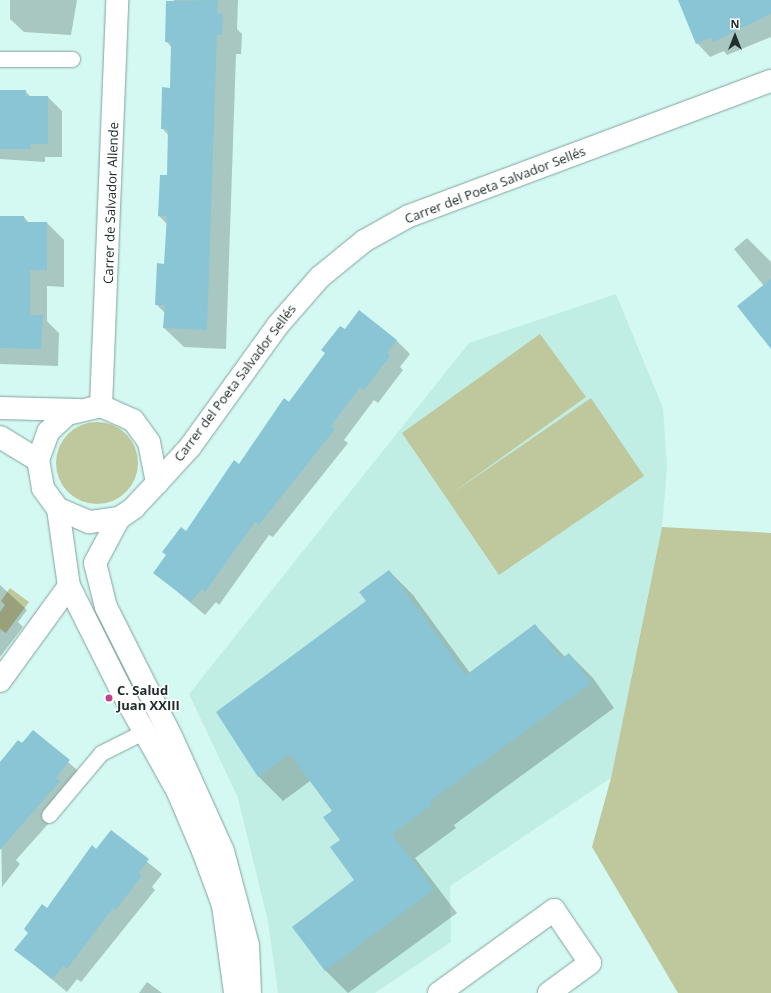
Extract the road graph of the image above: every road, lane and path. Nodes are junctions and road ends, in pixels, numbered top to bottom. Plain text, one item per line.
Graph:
1 (117, 0) edge
2 (72, 58) dead end
3 (0, 59) edge
4 (771, 81) edge
5 (101, 406) junction
6 (0, 408) edge
7 (78, 410) junction
8 (0, 437) edge
9 (38, 460) junction
10 (157, 483) junction
11 (58, 509) junction
12 (119, 518) junction
13 (69, 586) junction
14 (0, 681) edge
15 (144, 732) junction
16 (49, 815) dead end
17 (235, 993) edge
18 (250, 993) edge
19 (439, 993) edge
20 (550, 993) edge

1 - 5 street, Carrer de Salvador Allende
2 - 3 lane
4 - 10 street, Carrer del Poeta Salvador Sellés
5 - 7 street
5 - 10 street
6 - 7 street
7 - 9 street
8 - 9 street
9 - 11 street
10 - 12 street
11 - 12 street
11 - 13 street
12 - 18 street
13 - 14 street
13 - 15 street
15 - 16 lane
15 - 17 street
19 - 20 street

